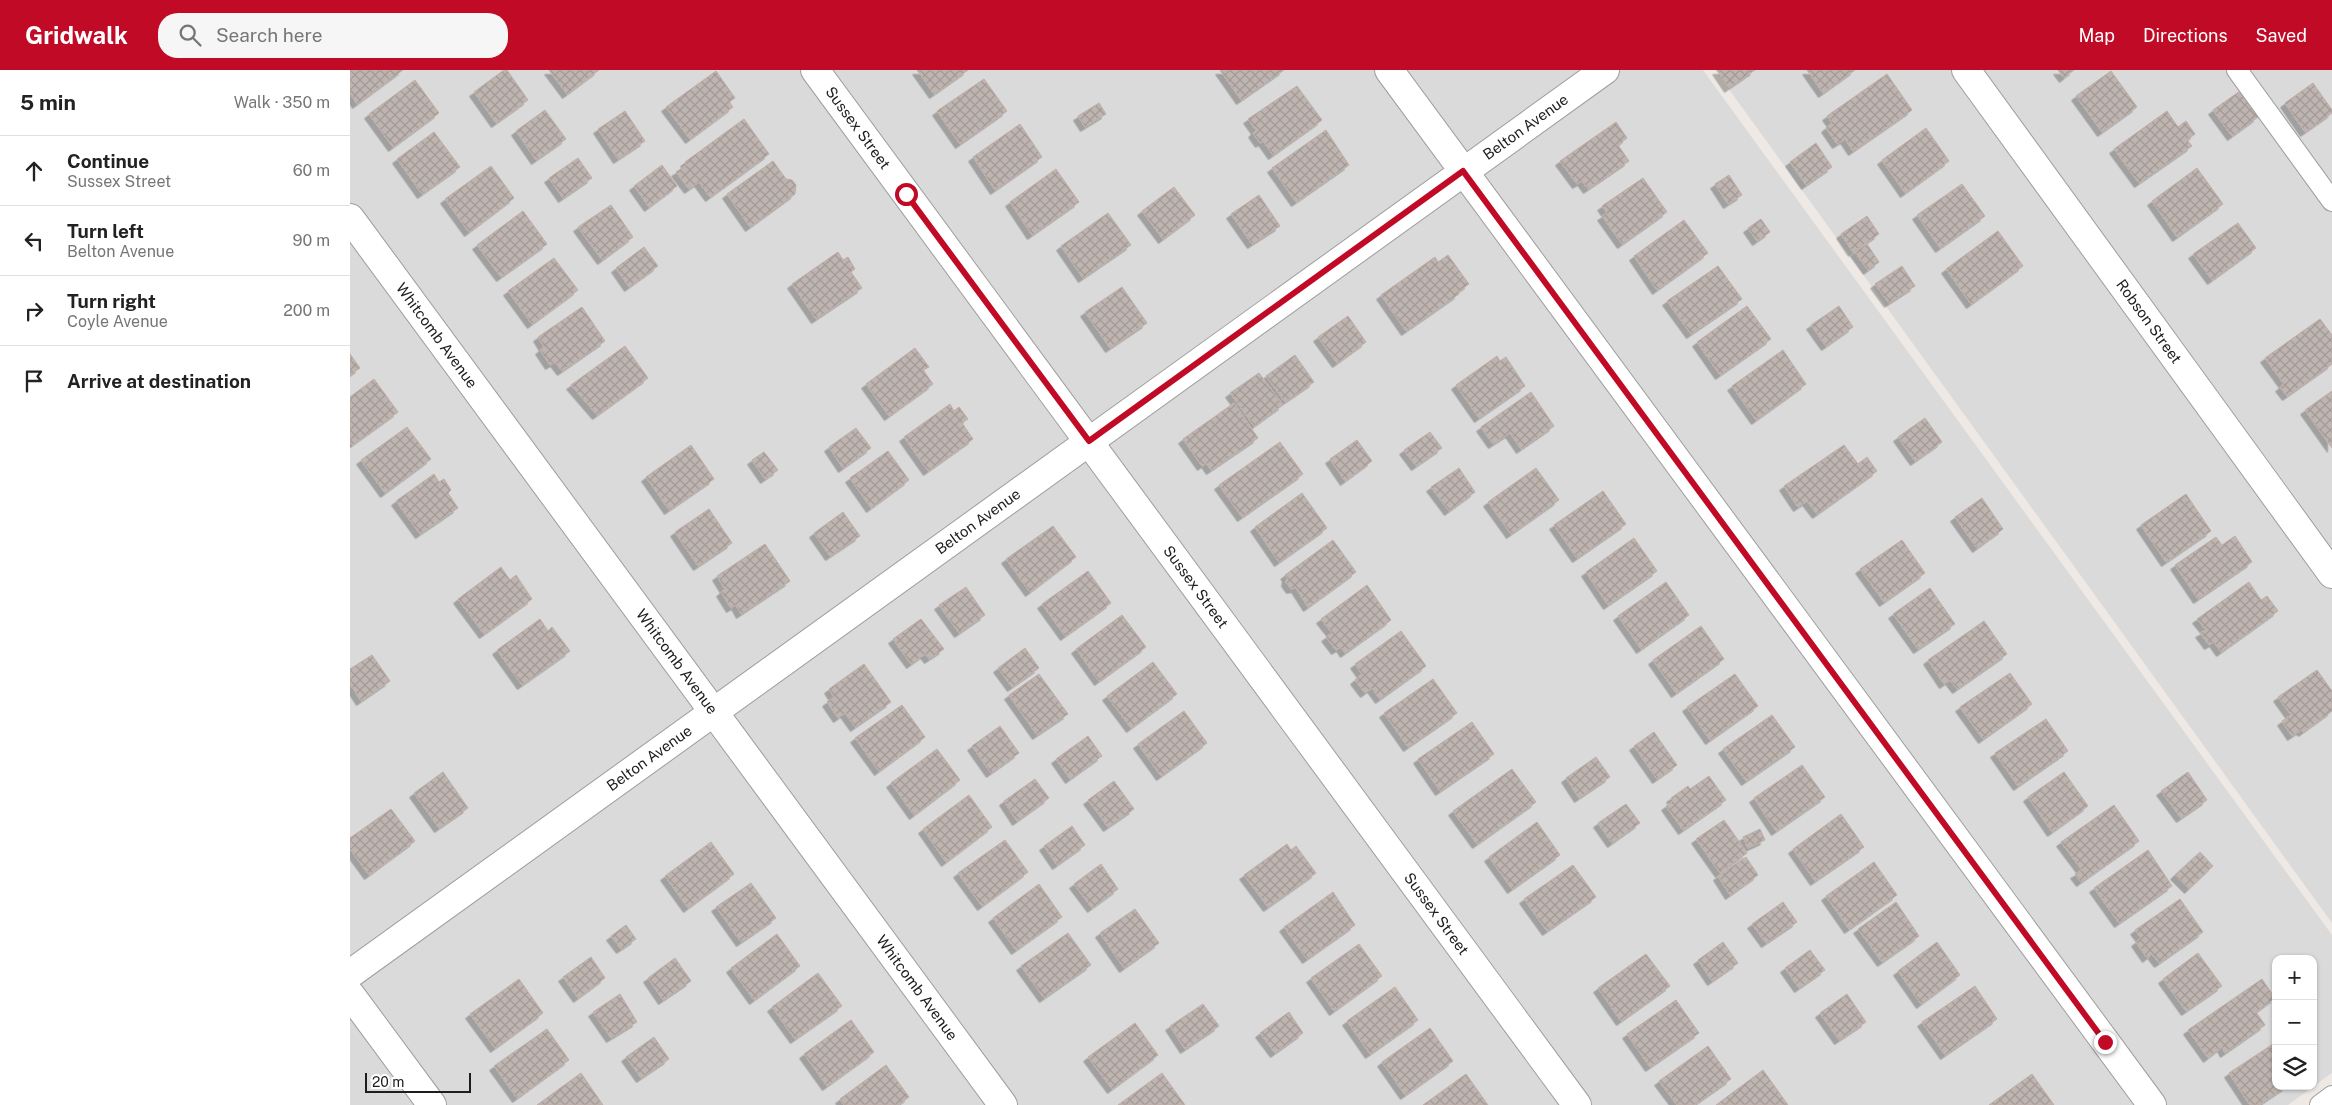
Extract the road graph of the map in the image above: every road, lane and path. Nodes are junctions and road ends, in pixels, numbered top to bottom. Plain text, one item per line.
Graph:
1 (815, 70) edge
2 (1389, 70) edge
3 (1605, 70) edge
4 (1966, 70) edge
5 (2237, 70) edge
6 (1463, 171) junction
7 (2332, 201) edge
8 (350, 218) edge
9 (1089, 441) junction
10 (2332, 574) edge
11 (713, 711) junction
12 (350, 974) edge
13 (350, 994) edge
14 (2332, 1096) edge
15 (432, 1105) edge
16 (1004, 1105) edge
17 (1577, 1105) edge
18 (2152, 1105) edge
19 (2320, 1105) edge

1 - 9 street, Sussex Street
2 - 6 street
3 - 6 street, Belton Avenue
4 - 10 street, Robson Street
5 - 7 lane
6 - 9 street, Belton Avenue
6 - 18 street
8 - 11 street, Whitcomb Avenue
9 - 11 street, Belton Avenue
9 - 17 street, Sussex Street
11 - 12 street, Belton Avenue
11 - 16 street, Whitcomb Avenue
13 - 15 street
14 - 19 lane

